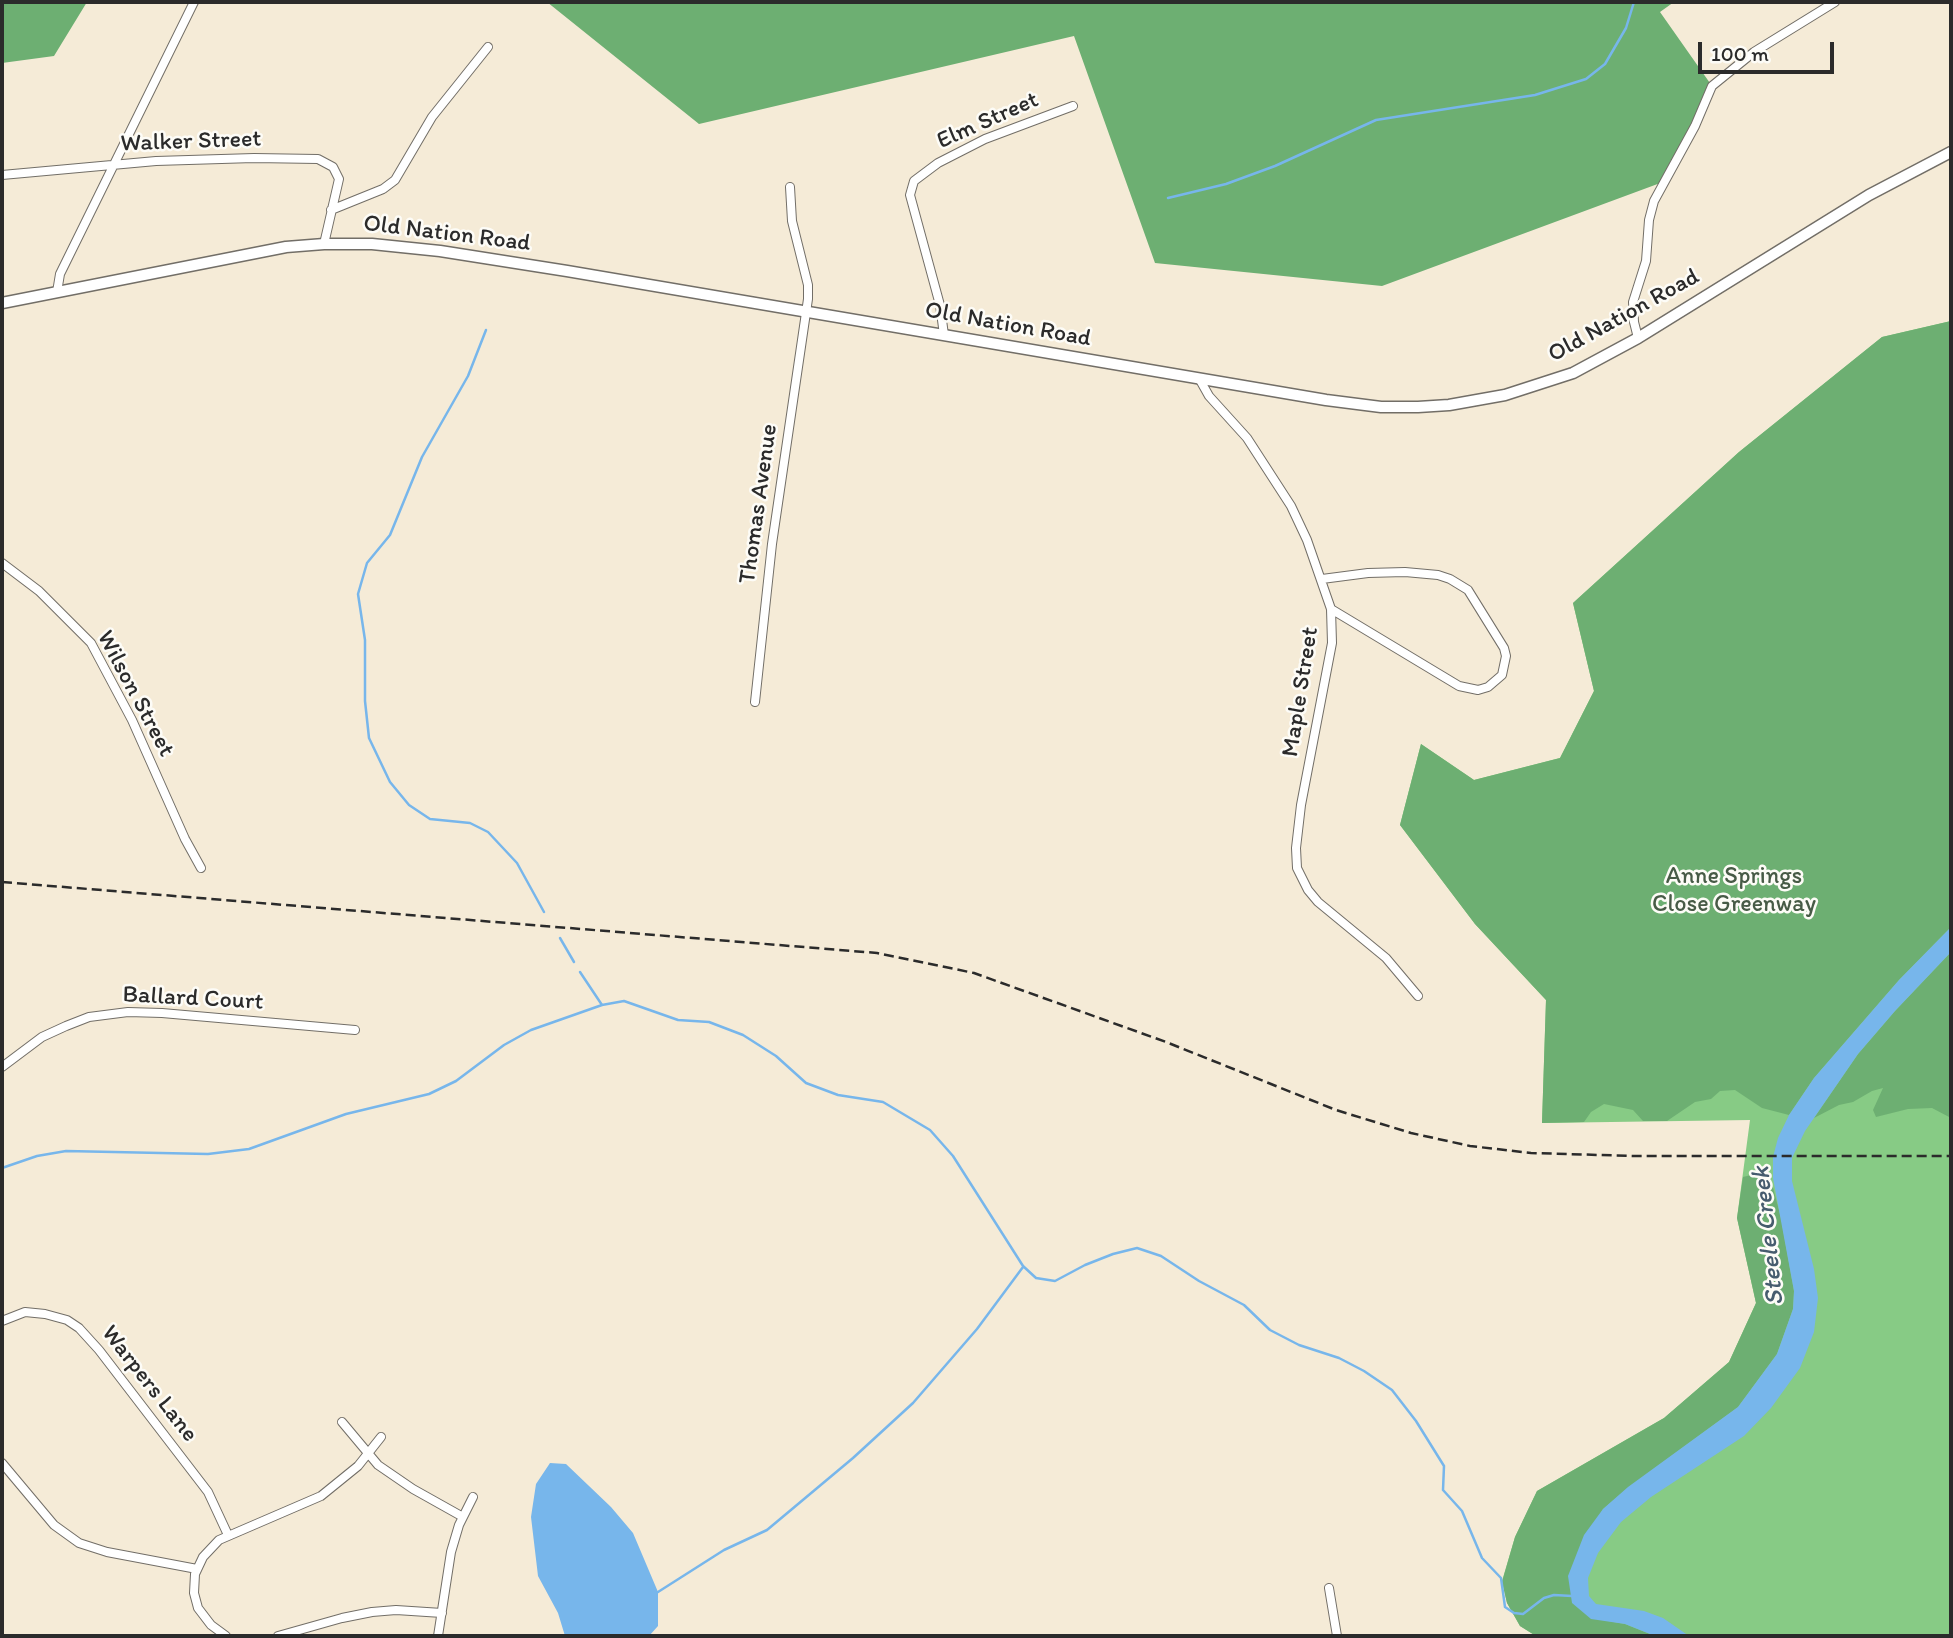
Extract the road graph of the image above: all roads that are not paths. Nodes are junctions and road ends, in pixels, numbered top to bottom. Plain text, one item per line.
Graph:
1 (194, 2) edge
2 (1835, 2) edge
3 (488, 47) dead end
4 (1073, 106) dead end
5 (1951, 152) edge
6 (114, 164) junction
7 (2, 175) edge
8 (790, 187) dead end
9 (331, 211) junction
10 (324, 244) junction
11 (57, 292) junction
12 (2, 303) edge
13 (805, 313) junction
14 (944, 335) junction
15 (1638, 338) junction
16 (1200, 380) junction
17 (2, 563) edge
18 (1322, 579) junction
19 (1331, 609) junction
20 (755, 702) dead end
21 (201, 868) dead end
22 (1418, 996) dead end
23 (355, 1030) dead end
24 (2, 1067) edge
25 (2, 1321) edge
26 (342, 1422) dead end
27 (381, 1437) dead end
28 (367, 1455) junction
29 (2, 1463) edge
30 (473, 1497) dead end
31 (463, 1517) junction
32 (228, 1535) junction
33 (197, 1569) junction
34 (1329, 1588) dead end
35 (442, 1613) junction
36 (226, 1636) edge
37 (278, 1636) edge
38 (438, 1636) edge
39 (1337, 1636) edge

1 - 6 street
2 - 15 street
3 - 9 street
4 - 14 street, Elm Street
5 - 15 main road, Old Nation Road
6 - 7 street, Walker Street
6 - 9 street, Walker Street
6 - 11 street
8 - 13 street, Thomas Avenue
9 - 10 street, Walker Street
10 - 11 main road, Old Nation Road
10 - 13 main road, Old Nation Road
11 - 12 main road, Old Nation Road
13 - 14 main road, Old Nation Road
13 - 20 street, Thomas Avenue
14 - 16 main road, Old Nation Road
15 - 16 main road, Old Nation Road
16 - 18 street, Maple Street
17 - 21 street, Wilson Street
18 - 19 street, Maple Street
18 - 19 street
19 - 22 street, Maple Street
23 - 24 street, Ballard Court
25 - 32 street, Warpers Lane
26 - 28 street
27 - 28 street
28 - 31 street
28 - 32 street
29 - 33 street
30 - 31 street
31 - 35 street
32 - 33 street
33 - 36 street
34 - 39 street
35 - 37 street
35 - 38 street

